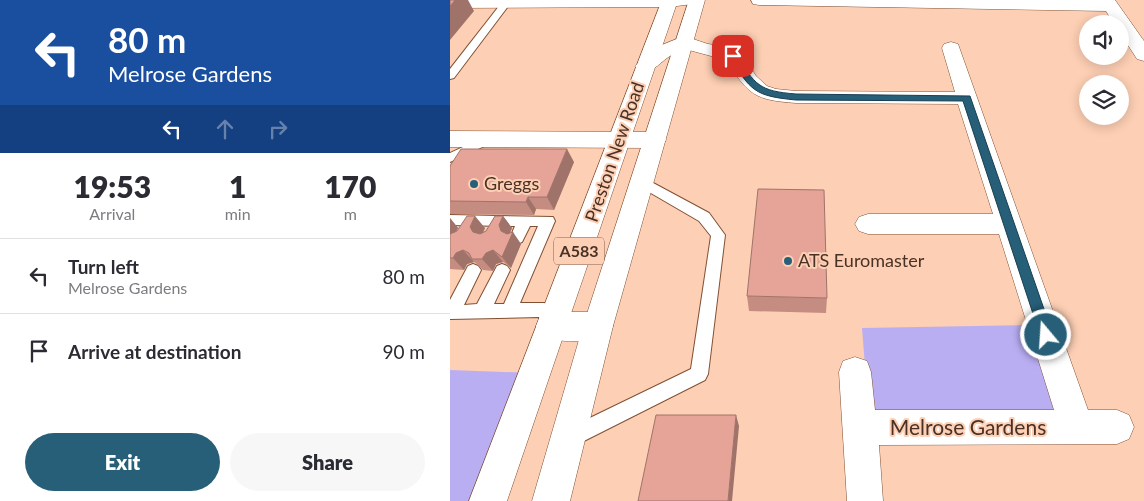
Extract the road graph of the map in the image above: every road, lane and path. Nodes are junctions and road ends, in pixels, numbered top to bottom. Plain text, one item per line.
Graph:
1 (697, 0) edge
2 (759, 0) edge
3 (769, 0) edge
4 (469, 1) edge
5 (612, 1) edge
6 (676, 1) edge
7 (934, 1) edge
8 (450, 3) edge
9 (506, 3) junction
10 (1109, 3) edge
11 (951, 48) dead end
12 (672, 51) junction
13 (1144, 55) edge
14 (450, 76) edge
15 (967, 98) junction
16 (450, 139) edge
17 (490, 139) junction
18 (621, 140) junction
19 (655, 140) junction
20 (450, 158) edge
21 (642, 182) junction
22 (450, 220) edge
23 (525, 220) junction
24 (868, 224) dead end
25 (1009, 224) junction
26 (517, 238) dead end
27 (473, 270) edge
28 (502, 270) edge
29 (509, 311) junction
30 (451, 312) edge
31 (482, 312) junction
32 (551, 326) junction
33 (598, 326) junction
34 (855, 372) dead end
35 (1077, 427) junction
36 (1117, 427) dead end
37 (859, 428) junction
38 (570, 438) junction
39 (864, 498) dead end
40 (488, 501) edge
41 (551, 501) edge

1 - 12 main road, Preston New Road / A583
2 - 3 main road
3 - 7 main road
4 - 8 main road
4 - 9 main road
5 - 6 main road
5 - 9 main road
6 - 12 main road, Preston New Road / A583
7 - 10 main road
9 - 14 lane
10 - 13 main road
11 - 15 main road, Melrose Gardens
12 - 15 main road
12 - 18 main road, Preston New Road / A583
12 - 19 main road, Preston New Road / A583
15 - 25 main road, Melrose Gardens
16 - 17 main road
17 - 18 main road
17 - 20 lane
18 - 19 main road
18 - 32 main road, Preston New Road / A583
19 - 21 main road, Preston New Road / A583
21 - 33 main road, Preston New Road / A583
21 - 38 lane
22 - 23 lane
23 - 26 lane
23 - 29 lane
24 - 25 main road
25 - 35 main road, Melrose Gardens
27 - 30 lane
28 - 31 lane
29 - 31 lane
29 - 32 lane
30 - 31 lane
32 - 33 main road
32 - 40 main road, Preston New Road / A583
33 - 38 main road, Preston New Road / A583
34 - 37 main road
35 - 36 main road, Melrose Gardens
35 - 37 main road, Melrose Gardens
37 - 39 main road
38 - 41 main road, Preston New Road / A583

